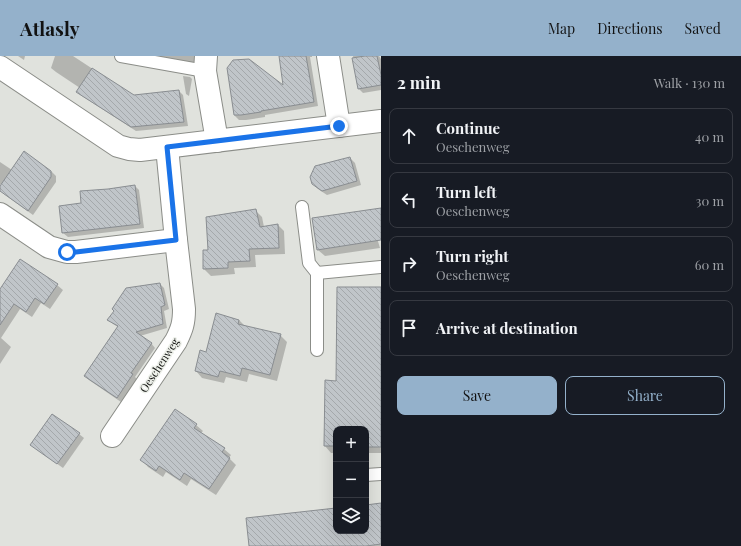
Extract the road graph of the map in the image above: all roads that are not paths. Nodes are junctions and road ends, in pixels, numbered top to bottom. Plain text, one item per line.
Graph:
1 (121, 56) edge
2 (328, 56) edge
3 (206, 63) edge
4 (0, 67) edge
5 (381, 121) edge
6 (339, 126) junction
7 (217, 141) junction
8 (167, 147) junction
9 (302, 207) dead end
10 (0, 214) edge
11 (176, 240) junction
12 (381, 266) edge
13 (318, 273) junction
14 (316, 350) dead end
15 (112, 436) dead end
16 (381, 474) edge
17 (369, 475) edge

1 - 3 lane
2 - 6 street
3 - 7 street
4 - 8 street
5 - 6 street
6 - 7 street
7 - 8 street
8 - 11 street, Oeschenweg
9 - 13 lane
10 - 11 street
11 - 15 street, Oeschenweg
12 - 13 lane
13 - 14 lane
16 - 17 lane

